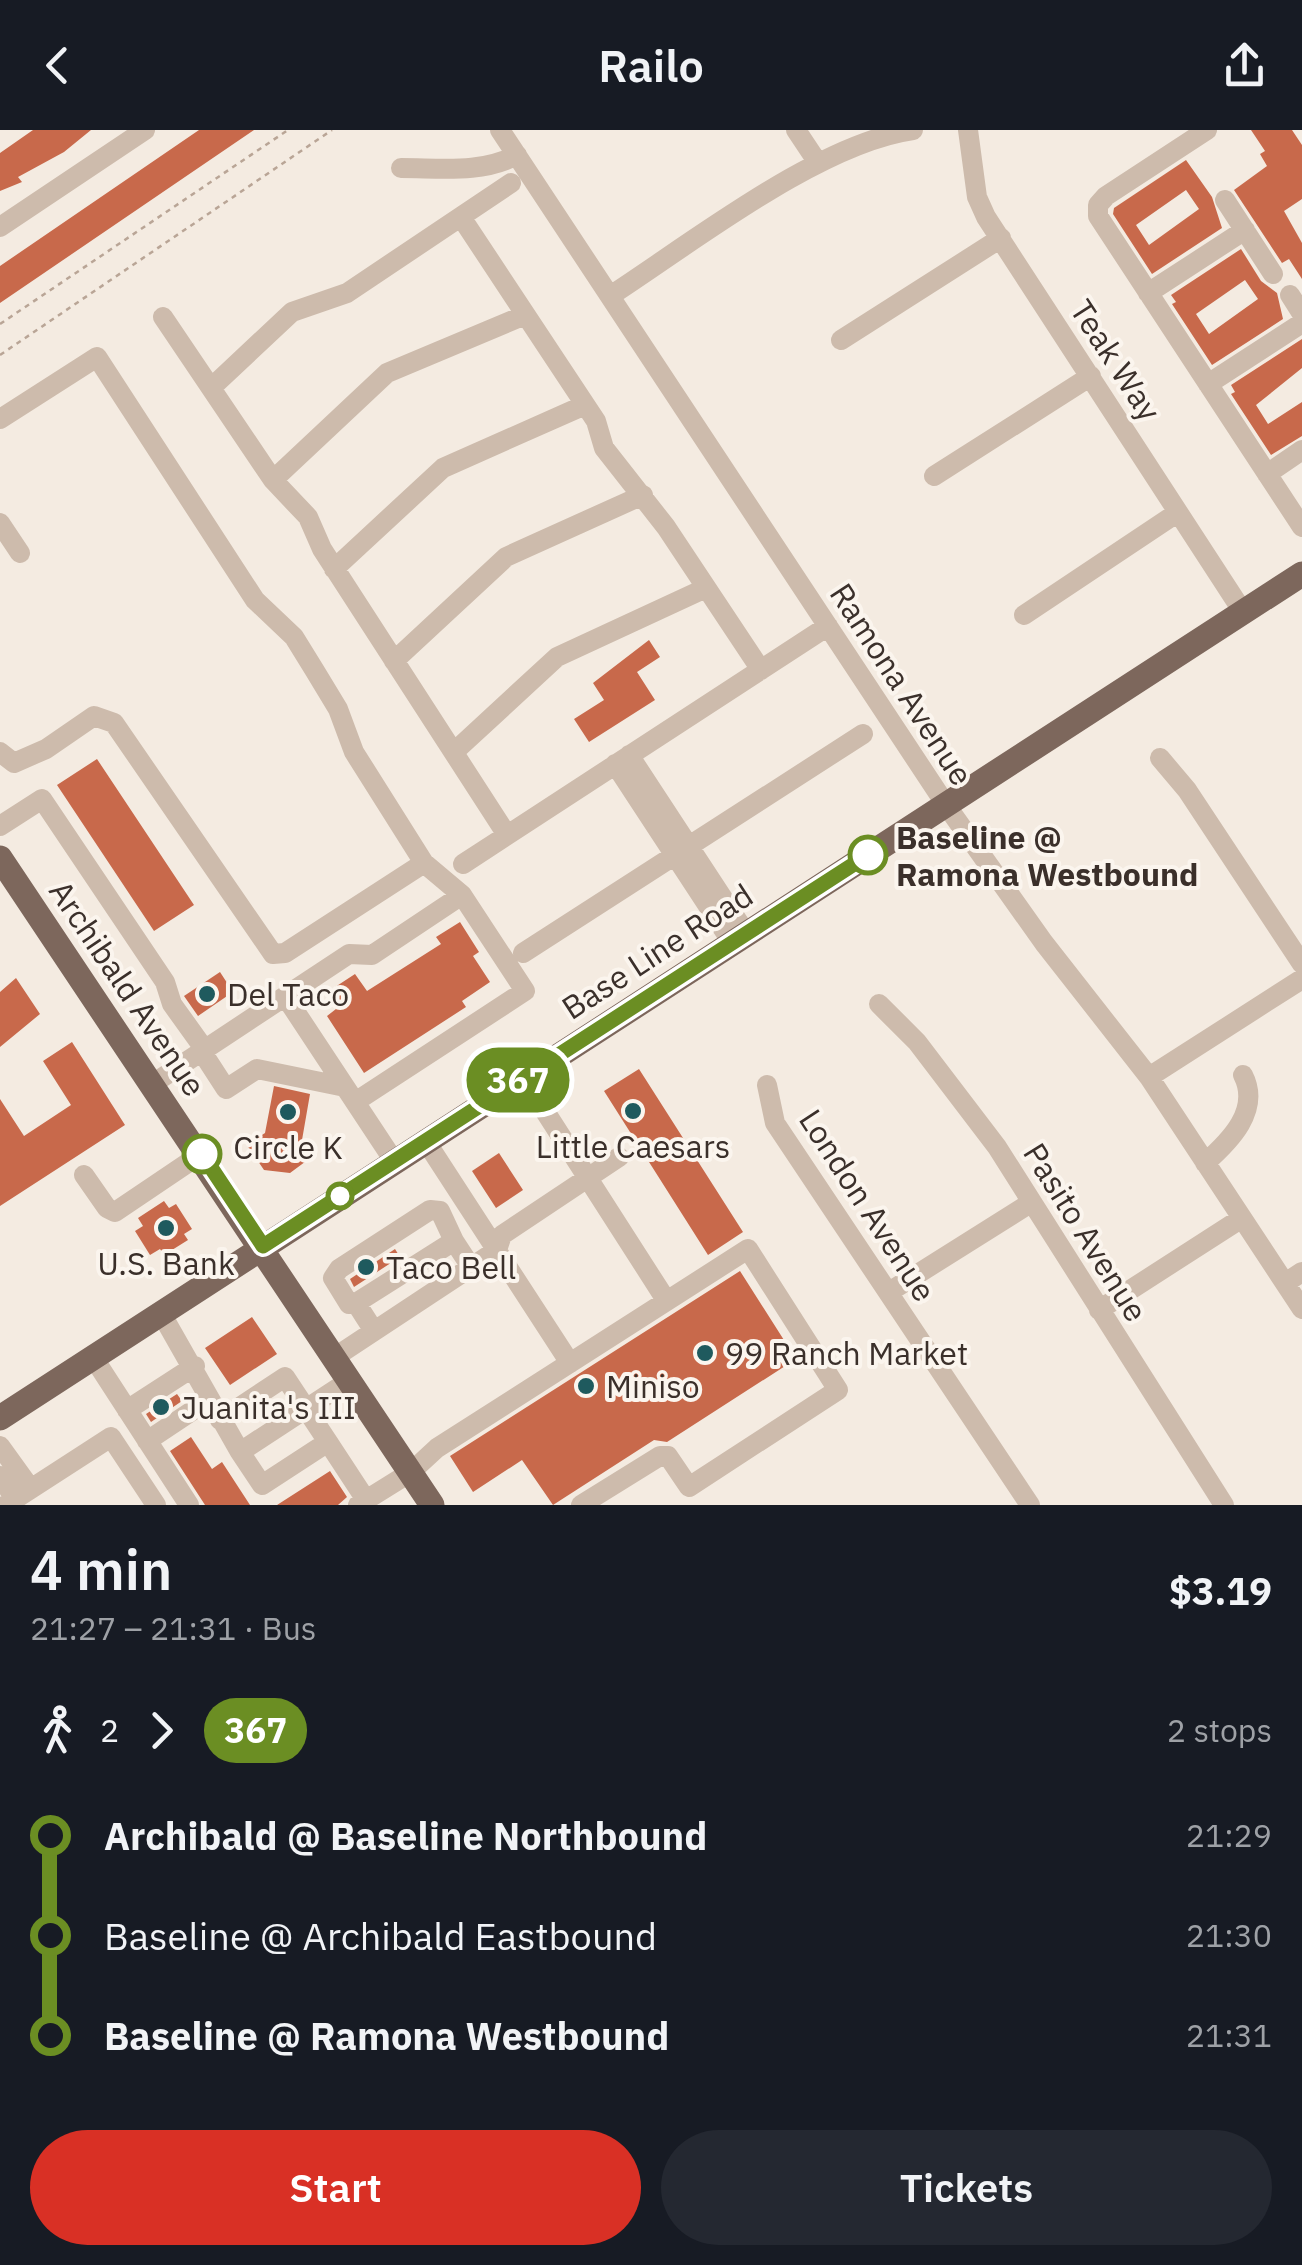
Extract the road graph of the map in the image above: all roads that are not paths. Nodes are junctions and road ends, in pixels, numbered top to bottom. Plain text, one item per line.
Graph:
1 (144, 130) edge
2 (500, 130) edge
3 (796, 130) edge
4 (913, 130) edge
5 (968, 130) edge
6 (1206, 130) edge
7 (517, 155) junction
8 (818, 162) junction
9 (401, 168) dead end
10 (511, 184) dead end
11 (1225, 200) dead end
12 (461, 217) junction
13 (0, 227) edge
14 (1245, 230) junction
15 (1001, 238) junction
16 (1273, 274) dead end
17 (1148, 293) junction
18 (1290, 295) dead end
19 (610, 296) junction
20 (526, 314) junction
21 (1302, 314) edge
22 (164, 317) dead end
23 (1302, 322) edge
24 (841, 340) dead end
25 (1091, 376) junction
26 (1208, 384) junction
27 (211, 388) junction
28 (585, 405) junction
29 (0, 419) edge
30 (1302, 450) edge
31 (1267, 474) junction
32 (934, 476) dead end
33 (273, 480) junction
34 (643, 495) junction
35 (1178, 513) junction
36 (0, 524) edge
37 (1302, 527) edge
38 (20, 553) dead end
39 (334, 569) junction
40 (1302, 574) edge
41 (706, 588) junction
42 (1243, 612) junction
43 (1024, 614) dead end
44 (828, 626) junction
45 (394, 661) junction
46 (760, 670) junction
47 (863, 734) dead end
48 (0, 752) edge
49 (454, 752) junction
50 (1160, 758) dead end
51 (622, 760) junction
52 (946, 805) junction
53 (0, 826) edge
54 (508, 835) junction
55 (682, 851) junction
56 (0, 858) edge
57 (424, 863) junction
58 (463, 864) dead end
59 (462, 895) junction
60 (738, 936) junction
61 (523, 953) dead end
62 (1302, 964) edge
63 (1302, 979) edge
64 (284, 996) junction
65 (879, 1004) dead end
66 (203, 1051) junction
67 (1243, 1075) dead end
68 (523, 1077) junction
69 (1149, 1077) junction
70 (154, 1083) junction
71 (767, 1084) dead end
72 (350, 1094) junction
73 (426, 1140) junction
74 (202, 1154) junction
75 (620, 1157) dead end
76 (394, 1160) junction
77 (1205, 1163) junction
78 (84, 1176) dead end
79 (586, 1178) junction
80 (1032, 1202) junction
81 (1242, 1218) junction
82 (454, 1240) junction
83 (263, 1246) junction
84 (497, 1250) junction
85 (471, 1267) junction
86 (1293, 1277) edge
87 (890, 1292) junction
88 (666, 1300) junction
89 (356, 1304) junction
90 (1302, 1309) edge
91 (1099, 1310) junction
92 (161, 1313) junction
93 (374, 1331) junction
94 (335, 1356) junction
95 (93, 1357) junction
96 (570, 1364) junction
97 (195, 1366) junction
98 (350, 1380) junction
99 (210, 1400) junction
100 (306, 1409) junction
101 (127, 1410) junction
102 (0, 1418) edge
103 (220, 1420) junction
104 (148, 1441) junction
105 (328, 1442) junction
106 (0, 1446) edge
107 (240, 1452) junction
108 (411, 1472) junction
109 (0, 1476) edge
110 (18, 1498) edge
111 (362, 1503) edge
112 (156, 1505) edge
113 (190, 1505) edge
114 (432, 1505) edge
115 (581, 1505) edge
116 (1030, 1505) edge
117 (1224, 1505) edge

1 - 13 street
2 - 7 street, Ramona Avenue
3 - 8 street
4 - 8 street
5 - 15 street, Teak Way
6 - 17 street
7 - 9 street
7 - 19 street, Ramona Avenue
8 - 19 street
10 - 12 street
11 - 14 street
12 - 20 street
12 - 27 street
14 - 16 street
14 - 17 street
15 - 24 street
15 - 25 street, Teak Way
17 - 26 street
18 - 21 street
19 - 44 street, Ramona Avenue
20 - 28 street
20 - 33 street
22 - 27 street
23 - 26 street
25 - 32 street
25 - 35 street, Teak Way
26 - 31 street
27 - 33 street
28 - 34 street
28 - 39 street
29 - 57 street
30 - 31 street
31 - 37 street
33 - 39 street
34 - 41 street
34 - 45 street
35 - 42 street, Teak Way
35 - 43 street
36 - 38 street
39 - 45 street
40 - 42 main road, Base Line Road
41 - 46 street
41 - 49 street
42 - 52 main road, Base Line Road
44 - 46 street
44 - 52 street, Ramona Avenue
45 - 49 street
46 - 51 street
47 - 55 street
48 - 57 street
49 - 54 street
50 - 62 street
51 - 54 street
51 - 55 street
52 - 60 main road, Base Line Road
52 - 69 street, Ramona Avenue
53 - 66 street
54 - 58 street
55 - 60 street
55 - 61 street
56 - 70 main road, Archibald Avenue
57 - 59 street
59 - 64 street
59 - 72 street
60 - 68 main road, Base Line Road
63 - 69 street
64 - 66 street
64 - 72 street
65 - 80 street, Pasito Avenue
66 - 70 street
66 - 72 street
67 - 77 street
68 - 73 main road, Base Line Road
68 - 79 street
69 - 77 street, Ramona Avenue
70 - 74 main road, Archibald Avenue
71 - 87 street, London Avenue
72 - 76 street
73 - 76 main road, Base Line Road
73 - 84 street
74 - 78 street
74 - 83 main road, Archibald Avenue
75 - 79 street
76 - 83 main road, Base Line Road
77 - 81 street, Ramona Avenue
79 - 84 street
79 - 88 street
80 - 87 street
80 - 91 street, Pasito Avenue
81 - 86 street, Ramona Avenue
81 - 91 street
82 - 85 street
82 - 89 street
82 - 89 street
83 - 92 main road, Base Line Road
83 - 94 main road, Archibald Avenue
84 - 85 street
84 - 96 street
85 - 93 street
86 - 90 street, Ramona Avenue
87 - 116 street, London Avenue
88 - 96 street
88 - 115 street
89 - 93 street
91 - 117 street, Pasito Avenue
92 - 95 main road, Base Line Road
92 - 97 street
93 - 94 street
94 - 98 main road, Archibald Avenue
95 - 101 street
95 - 102 main road, Base Line Road
96 - 108 street
97 - 99 street
97 - 101 street
98 - 100 street
98 - 108 main road, Archibald Avenue
99 - 103 street
99 - 104 street
100 - 103 street
100 - 105 street
100 - 107 street
101 - 104 street
103 - 107 street
104 - 113 street
105 - 107 street
105 - 111 street
106 - 110 street
108 - 111 street
108 - 114 main road, Archibald Avenue
109 - 110 street
110 - 112 street

